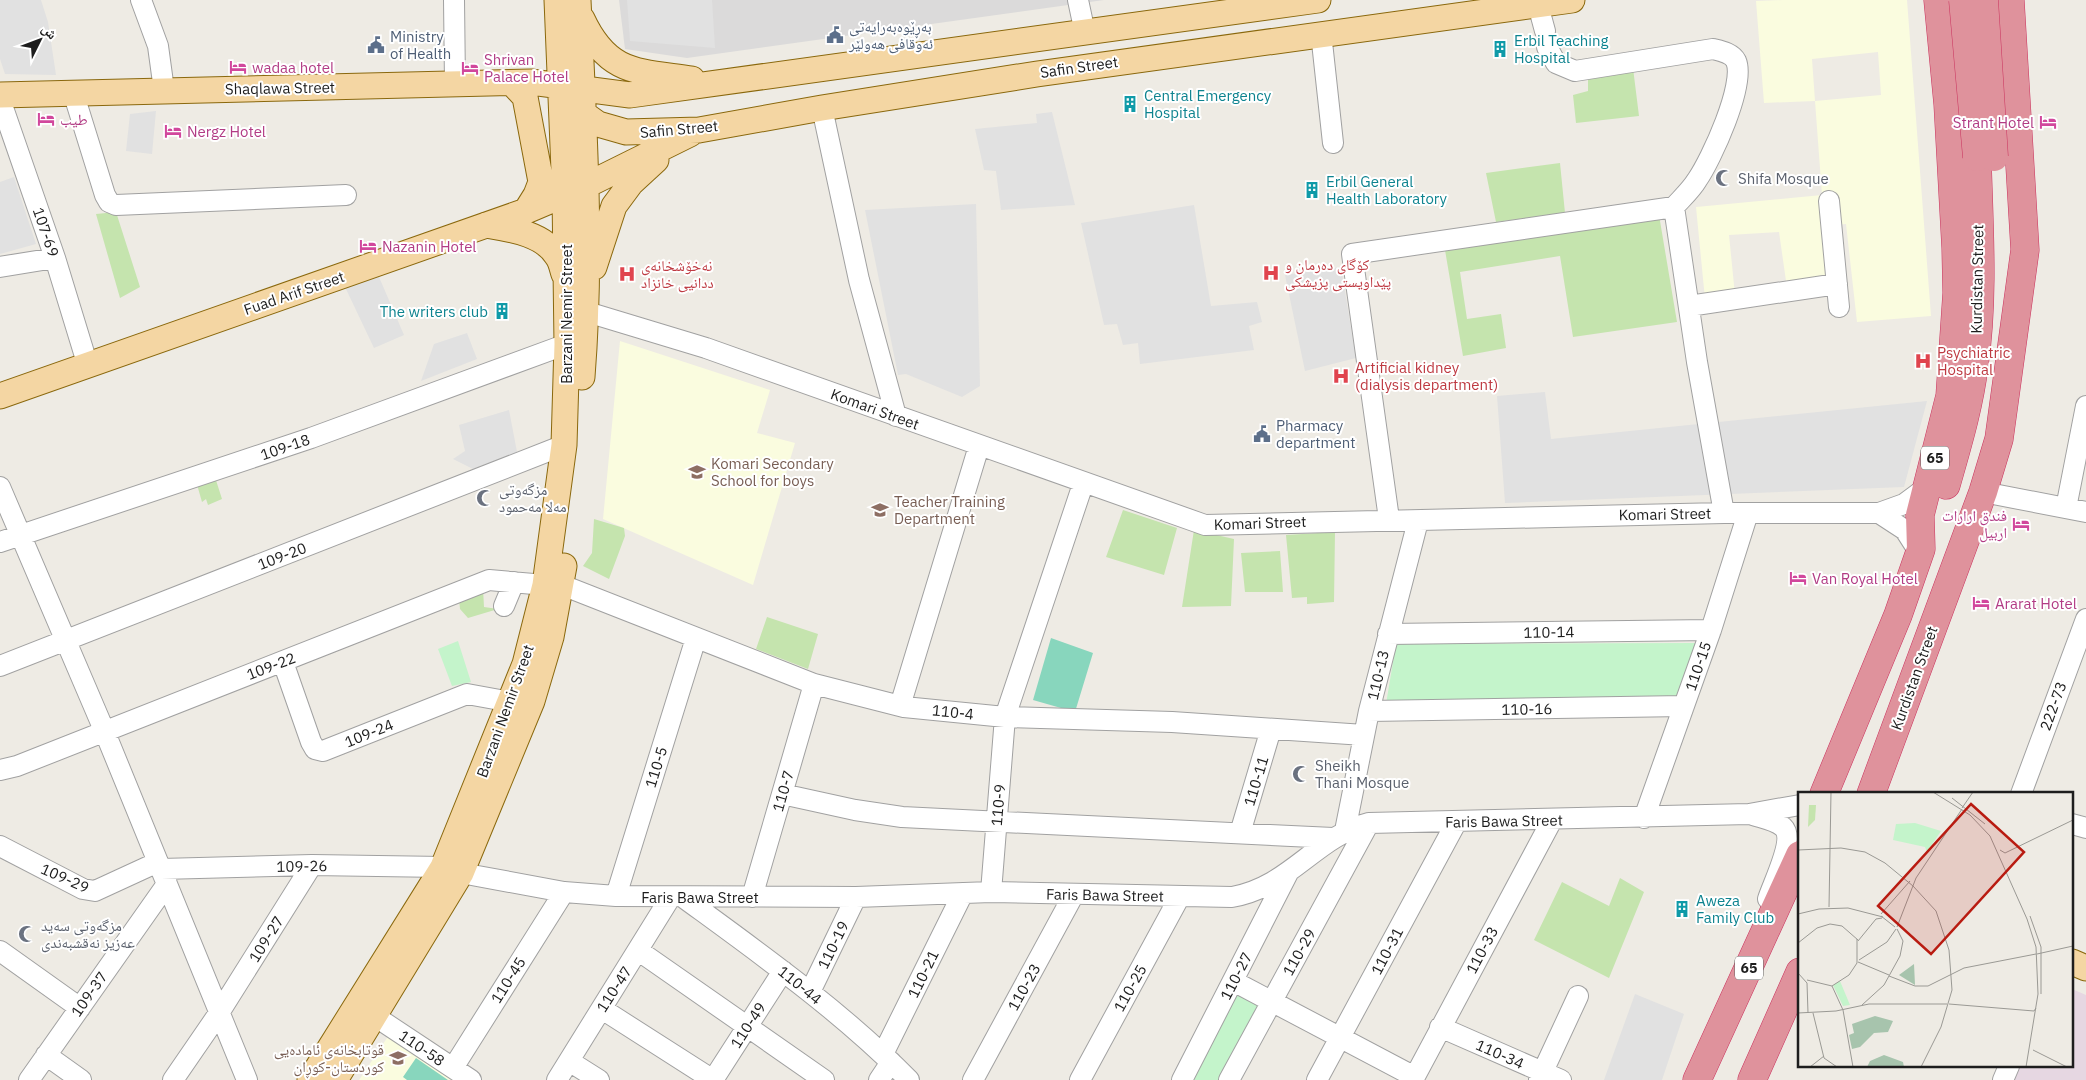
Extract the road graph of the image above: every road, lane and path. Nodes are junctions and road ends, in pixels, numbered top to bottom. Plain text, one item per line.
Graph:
1 (141, 0) edge
2 (454, 0) edge
3 (1078, 0) edge
4 (1318, 0) edge
5 (1572, 0) edge
6 (1963, 0) edge
7 (1984, 0) edge
8 (2010, 0) edge
9 (2028, 0) edge
10 (571, 4) edge
11 (1538, 5) junction
12 (1936, 5) edge
13 (1085, 33) junction
14 (1321, 33) junction
15 (455, 83) junction
16 (512, 83) junction
17 (722, 83) junction
18 (571, 88) junction
19 (164, 90) junction
20 (73, 92) junction
21 (0, 95) edge
22 (630, 95) junction
23 (0, 99) edge
24 (1948, 104) junction
25 (822, 108) junction
26 (584, 116) junction
27 (699, 130) junction
28 (1333, 143) dead end
29 (1985, 157) junction
30 (572, 183) junction
31 (346, 196) dead end
32 (2023, 197) junction
33 (1829, 201) dead end
34 (1674, 207) junction
35 (526, 211) junction
36 (486, 225) junction
37 (55, 258) junction
38 (0, 267) edge
39 (577, 283) junction
40 (1837, 284) junction
41 (1690, 306) junction
42 (1840, 307) dead end
43 (587, 312) junction
44 (567, 344) junction
45 (88, 366) junction
46 (0, 396) edge
47 (2086, 406) edge
48 (896, 416) junction
49 (564, 445) junction
50 (979, 446) junction
51 (1083, 484) junction
52 (1985, 485) junction
53 (0, 487) edge
54 (1927, 487) junction
55 (2066, 508) junction
56 (2086, 512) edge
57 (1724, 513) junction
58 (1748, 513) junction
59 (1879, 513) junction
60 (1389, 520) junction
61 (1418, 521) junction
62 (20, 536) junction
63 (0, 542) edge
64 (1920, 551) junction
65 (514, 582) junction
66 (553, 585) junction
67 (504, 606) dead end
68 (2086, 618) edge
69 (1711, 630) junction
70 (1388, 634) junction
71 (696, 638) junction
72 (66, 641) junction
73 (2080, 651) edge
74 (283, 662) junction
75 (0, 666) edge
76 (814, 684) junction
77 (511, 702) junction
78 (900, 706) junction
79 (1684, 706) junction
80 (1369, 711) junction
81 (1005, 717) junction
82 (1271, 729) junction
83 (104, 730) junction
84 (1364, 735) junction
85 (0, 770) edge
86 (1823, 792) edge
87 (1873, 792) edge
88 (2022, 792) edge
89 (782, 794) junction
90 (1798, 805) edge
91 (1749, 814) junction
92 (1644, 818) junction
93 (996, 820) junction
94 (1552, 820) junction
95 (1457, 821) junction
96 (1369, 823) junction
97 (1240, 833) junction
98 (1339, 834) junction
99 (0, 846) edge
100 (1798, 859) edge
101 (312, 865) junction
102 (452, 870) junction
103 (162, 872) junction
104 (1289, 872) junction
105 (564, 892) junction
106 (991, 892) junction
107 (963, 893) junction
108 (1074, 894) junction
109 (616, 896) junction
110 (1180, 896) junction
111 (752, 897) junction
112 (677, 898) junction
113 (856, 898) junction
114 (1764, 935) junction
115 (2074, 950) edge
116 (0, 951) edge
117 (639, 951) junction
118 (2086, 955) edge
119 (2074, 963) edge
120 (2086, 968) edge
121 (783, 971) junction
122 (1798, 976) edge
123 (1233, 981) junction
124 (810, 992) junction
125 (1578, 996) dead end
126 (1272, 1002) junction
127 (80, 1008) junction
128 (602, 1009) junction
129 (219, 1013) junction
130 (373, 1015) junction
131 (748, 1026) junction
132 (1440, 1027) junction
133 (1340, 1038) junction
134 (46, 1055) junction
135 (887, 1058) junction
136 (569, 1061) junction
137 (453, 1068) junction
138 (2008, 1068) edge
139 (1548, 1077) edge
140 (1414, 1079) edge
141 (29, 1080) edge
142 (81, 1080) edge
143 (173, 1080) edge
144 (247, 1080) edge
145 (310, 1080) edge
146 (335, 1080) edge
147 (471, 1080) edge
148 (557, 1080) edge
149 (599, 1080) edge
150 (713, 1080) edge
151 (824, 1080) edge
152 (879, 1080) edge
153 (909, 1080) edge
154 (973, 1080) edge
155 (1080, 1080) edge
156 (1182, 1080) edge
157 (1229, 1080) edge
158 (1317, 1080) edge
159 (1697, 1080) edge
160 (1714, 1080) edge
161 (1752, 1080) edge
162 (2003, 1080) edge

1 - 19 street
2 - 15 street
3 - 13 street
4 - 13 main road
5 - 11 main road, Safin Street
6 - 29 highway, Kurdistan Street / 65, bridge
7 - 29 highway, Kurdistan Street / 65, bridge
8 - 32 highway, Kurdistan Street / 65
9 - 32 highway
10 - 17 main road
10 - 18 main road, Barzani Nemir Street
11 - 14 main road, Safin Street
11 - 34 street
12 - 24 highway, Kurdistan Street / 65
13 - 17 main road
14 - 25 main road, Safin Street
14 - 28 street
15 - 16 main road, Shaqlawa Street
15 - 19 main road, Shaqlawa Street
16 - 18 main road, Shaqlawa Street
16 - 35 main road
17 - 22 main road
18 - 22 main road
18 - 26 main road, Safin Street
18 - 30 main road, Barzani Nemir Street
19 - 20 main road, Shaqlawa Street
20 - 21 main road, Shaqlawa Street
20 - 31 street
22 - 26 main road
23 - 37 street, 107-69
24 - 32 highway
24 - 54 highway, Kurdistan Street / 65
25 - 27 main road, Safin Street
25 - 48 street
26 - 27 main road, Safin Street
26 - 30 main road
27 - 30 main road, Fuad Arif Street
27 - 39 main road
29 - 52 highway, Kurdistan Street / 65
29 - 64 highway, Kurdistan Street / 65
30 - 35 main road, Fuad Arif Street
30 - 39 main road, Barzani Nemir Street
32 - 52 highway, Kurdistan Street / 65
33 - 40 street
34 - 41 street
34 - 60 street
35 - 36 main road, Fuad Arif Street
36 - 39 main road
36 - 45 main road, Fuad Arif Street
37 - 38 street
37 - 45 street, 107-69
39 - 43 main road, Barzani Nemir Street
39 - 44 main road, Barzani Nemir Street
40 - 41 street
40 - 42 street
41 - 57 street
43 - 48 street, Komari Street
43 - 66 main road, Barzani Nemir Street
44 - 49 main road, Barzani Nemir Street
44 - 62 street, 109-18
45 - 46 main road, Fuad Arif Street
47 - 55 street
48 - 50 street, Komari Street
49 - 66 main road, Barzani Nemir Street
49 - 72 street, 109-20
50 - 51 street, Komari Street
50 - 78 street
51 - 60 street, Komari Street
51 - 81 street, 110-9
52 - 55 street
52 - 87 highway, Kurdistan Street / 65
53 - 62 street
54 - 59 street, Komari Street
54 - 64 highway, Kurdistan Street / 65
55 - 56 street
57 - 58 street, Komari Street
57 - 61 street, Komari Street
58 - 59 street, Komari Street
58 - 69 street, 110-15
59 - 64 street
60 - 61 street, Komari Street
61 - 70 street, 110-13
62 - 63 street, 109-18
62 - 72 street
64 - 86 highway, Kurdistan Street / 65
65 - 66 street, 109-22
65 - 67 street
65 - 74 street, 109-22
66 - 71 street, 110-4
66 - 77 main road, Barzani Nemir Street
66 - 102 main road, Barzani Nemir Street
68 - 73 street, 222-73
69 - 70 street, 110-14
69 - 79 street, 110-15
70 - 80 street, 110-13
71 - 76 street, 110-4
71 - 109 street, 110-5
72 - 75 street, 109-20
72 - 83 street
73 - 88 street, 222-73
74 - 77 street, 109-24
74 - 83 street, 109-22
76 - 78 street, 110-4
76 - 89 street, 110-7
77 - 102 main road, Barzani Nemir Street
78 - 81 street, 110-4
79 - 80 street, 110-16
79 - 92 street, 110-15
80 - 84 street, 110-13
81 - 82 street, 110-4
81 - 93 street, 110-9
82 - 84 street, 110-4
82 - 97 street, 110-11
83 - 85 street, 109-22
83 - 103 street
84 - 98 street, 110-13
89 - 93 street
89 - 111 street, 110-7
90 - 91 street, Faris Bawa Street
91 - 92 street, Faris Bawa Street
91 - 114 street, Faris Bawa Street
92 - 94 street, Faris Bawa Street
93 - 97 street
93 - 106 street, 110-9
94 - 95 street, Faris Bawa Street
94 - 132 street, 110-33
95 - 96 street, Faris Bawa Street
95 - 133 street, 110-31
96 - 98 street, Faris Bawa Street
96 - 126 street, 110-29
97 - 98 street
98 - 104 street, Faris Bawa Street
99 - 103 street, 109-29
100 - 114 highway, 65
101 - 102 street, 109-26
101 - 103 street, 109-26
101 - 129 street, 109-27
102 - 105 street, Faris Bawa Street
102 - 130 main road, Barzani Nemir Street
102 - 145 main road, Barzani Nemir Street
103 - 127 street, 109-37
103 - 129 street
104 - 110 street, Faris Bawa Street
104 - 123 street, 110-27
105 - 109 street, Faris Bawa Street
105 - 137 street, 110-45
106 - 107 street, Faris Bawa Street
106 - 108 street, Faris Bawa Street
107 - 113 street, Faris Bawa Street
107 - 135 street, 110-21
108 - 110 street, Faris Bawa Street
108 - 154 street, 110-23
109 - 112 street, Faris Bawa Street
110 - 155 street, 110-25
111 - 112 street, Faris Bawa Street
111 - 113 street, Faris Bawa Street
112 - 117 street, 110-47
112 - 121 street, 110-44
113 - 124 street, 110-19
114 - 159 highway, 65
114 - 160 highway
115 - 118 main road
116 - 127 street
117 - 128 street, 110-47
117 - 131 street
119 - 120 main road
121 - 124 street, 110-44
121 - 131 street, 110-49
122 - 161 highway
123 - 126 street
123 - 156 street, 110-27
124 - 135 street, 110-44
125 - 139 street
126 - 133 street
126 - 157 street, 110-29
127 - 134 street, 109-37
128 - 136 street, 110-47
128 - 150 street
129 - 143 street, 109-27
129 - 144 street
130 - 137 street, 110-58
130 - 146 main road, Barzani Nemir Street
131 - 150 street, 110-49
131 - 151 street
132 - 139 street, 110-34
132 - 140 street, 110-33
133 - 140 street
133 - 158 street, 110-31
134 - 141 street, 109-37
134 - 142 street
135 - 152 street, 110-21
135 - 153 street, 110-44
136 - 148 street, 110-47
136 - 149 street
137 - 147 street, 110-58
138 - 162 street

